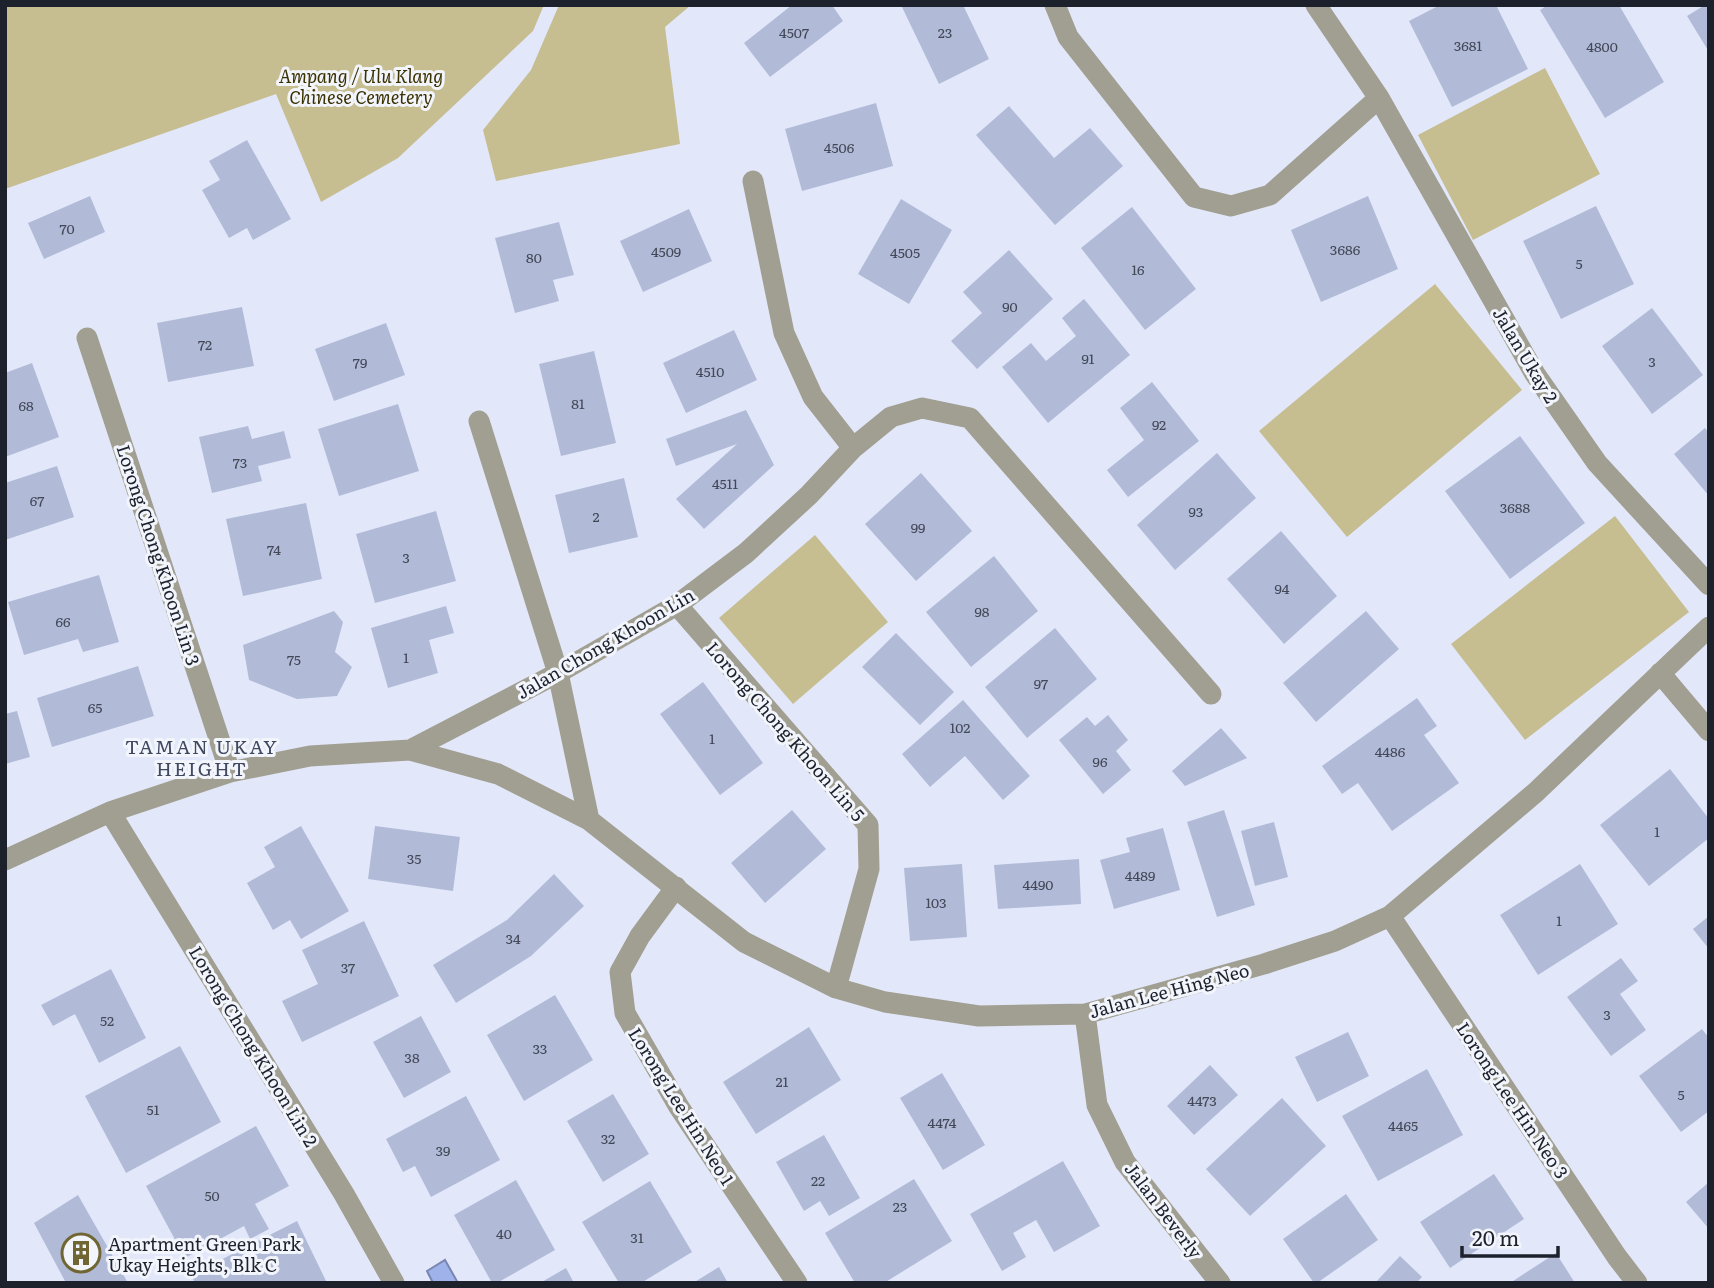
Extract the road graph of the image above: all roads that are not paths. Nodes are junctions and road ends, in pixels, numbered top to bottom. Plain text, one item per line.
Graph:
1 (1055, 5) edge
2 (1316, 5) edge
3 (1379, 98) junction
4 (753, 181) dead end
5 (87, 338) dead end
6 (479, 421) dead end
7 (853, 448) junction
8 (1709, 585) edge
9 (677, 605) junction
10 (1709, 627) edge
11 (558, 673) junction
12 (1660, 673) junction
13 (1211, 694) dead end
14 (1709, 731) edge
15 (410, 750) junction
16 (230, 772) junction
17 (110, 812) junction
18 (589, 820) junction
19 (5, 860) edge
20 (676, 887) junction
21 (1390, 916) junction
22 (836, 988) junction
23 (1085, 1014) junction
24 (394, 1283) edge
25 (797, 1283) edge
26 (1220, 1283) edge
27 (1637, 1283) edge

1 - 3 street
2 - 3 street, Jalan Ukay 2
3 - 8 street, Jalan Ukay 2
4 - 7 street
5 - 16 street, Lorong Chong Khoon Lin 3
6 - 11 street
7 - 9 street, Jalan Chong Khoon Lin
7 - 13 street, Jalan Chong Khoon Lin
9 - 11 street, Jalan Chong Khoon Lin
9 - 22 street, Lorong Chong Khoon Lin 5
10 - 12 street, Jalan Lee Hing Neo
11 - 15 street, Jalan Chong Khoon Lin
11 - 18 street
12 - 14 street
12 - 21 street, Jalan Lee Hing Neo
15 - 16 street, Jalan Chong Khoon Lin
15 - 18 street, Jalan Lee Hing Neo
16 - 17 street, Jalan Chong Khoon Lin
17 - 19 street, Jalan Chong Khoon Lin
17 - 24 street, Lorong Chong Khoon Lin 2
18 - 20 street, Jalan Lee Hing Neo
20 - 22 street, Jalan Lee Hing Neo
20 - 25 street, Lorong Lee Hin Neo 1
21 - 23 street, Jalan Lee Hing Neo
21 - 27 street, Lorong Lee Hin Neo 3
22 - 23 street, Jalan Lee Hing Neo
23 - 26 street, Jalan Beverly

